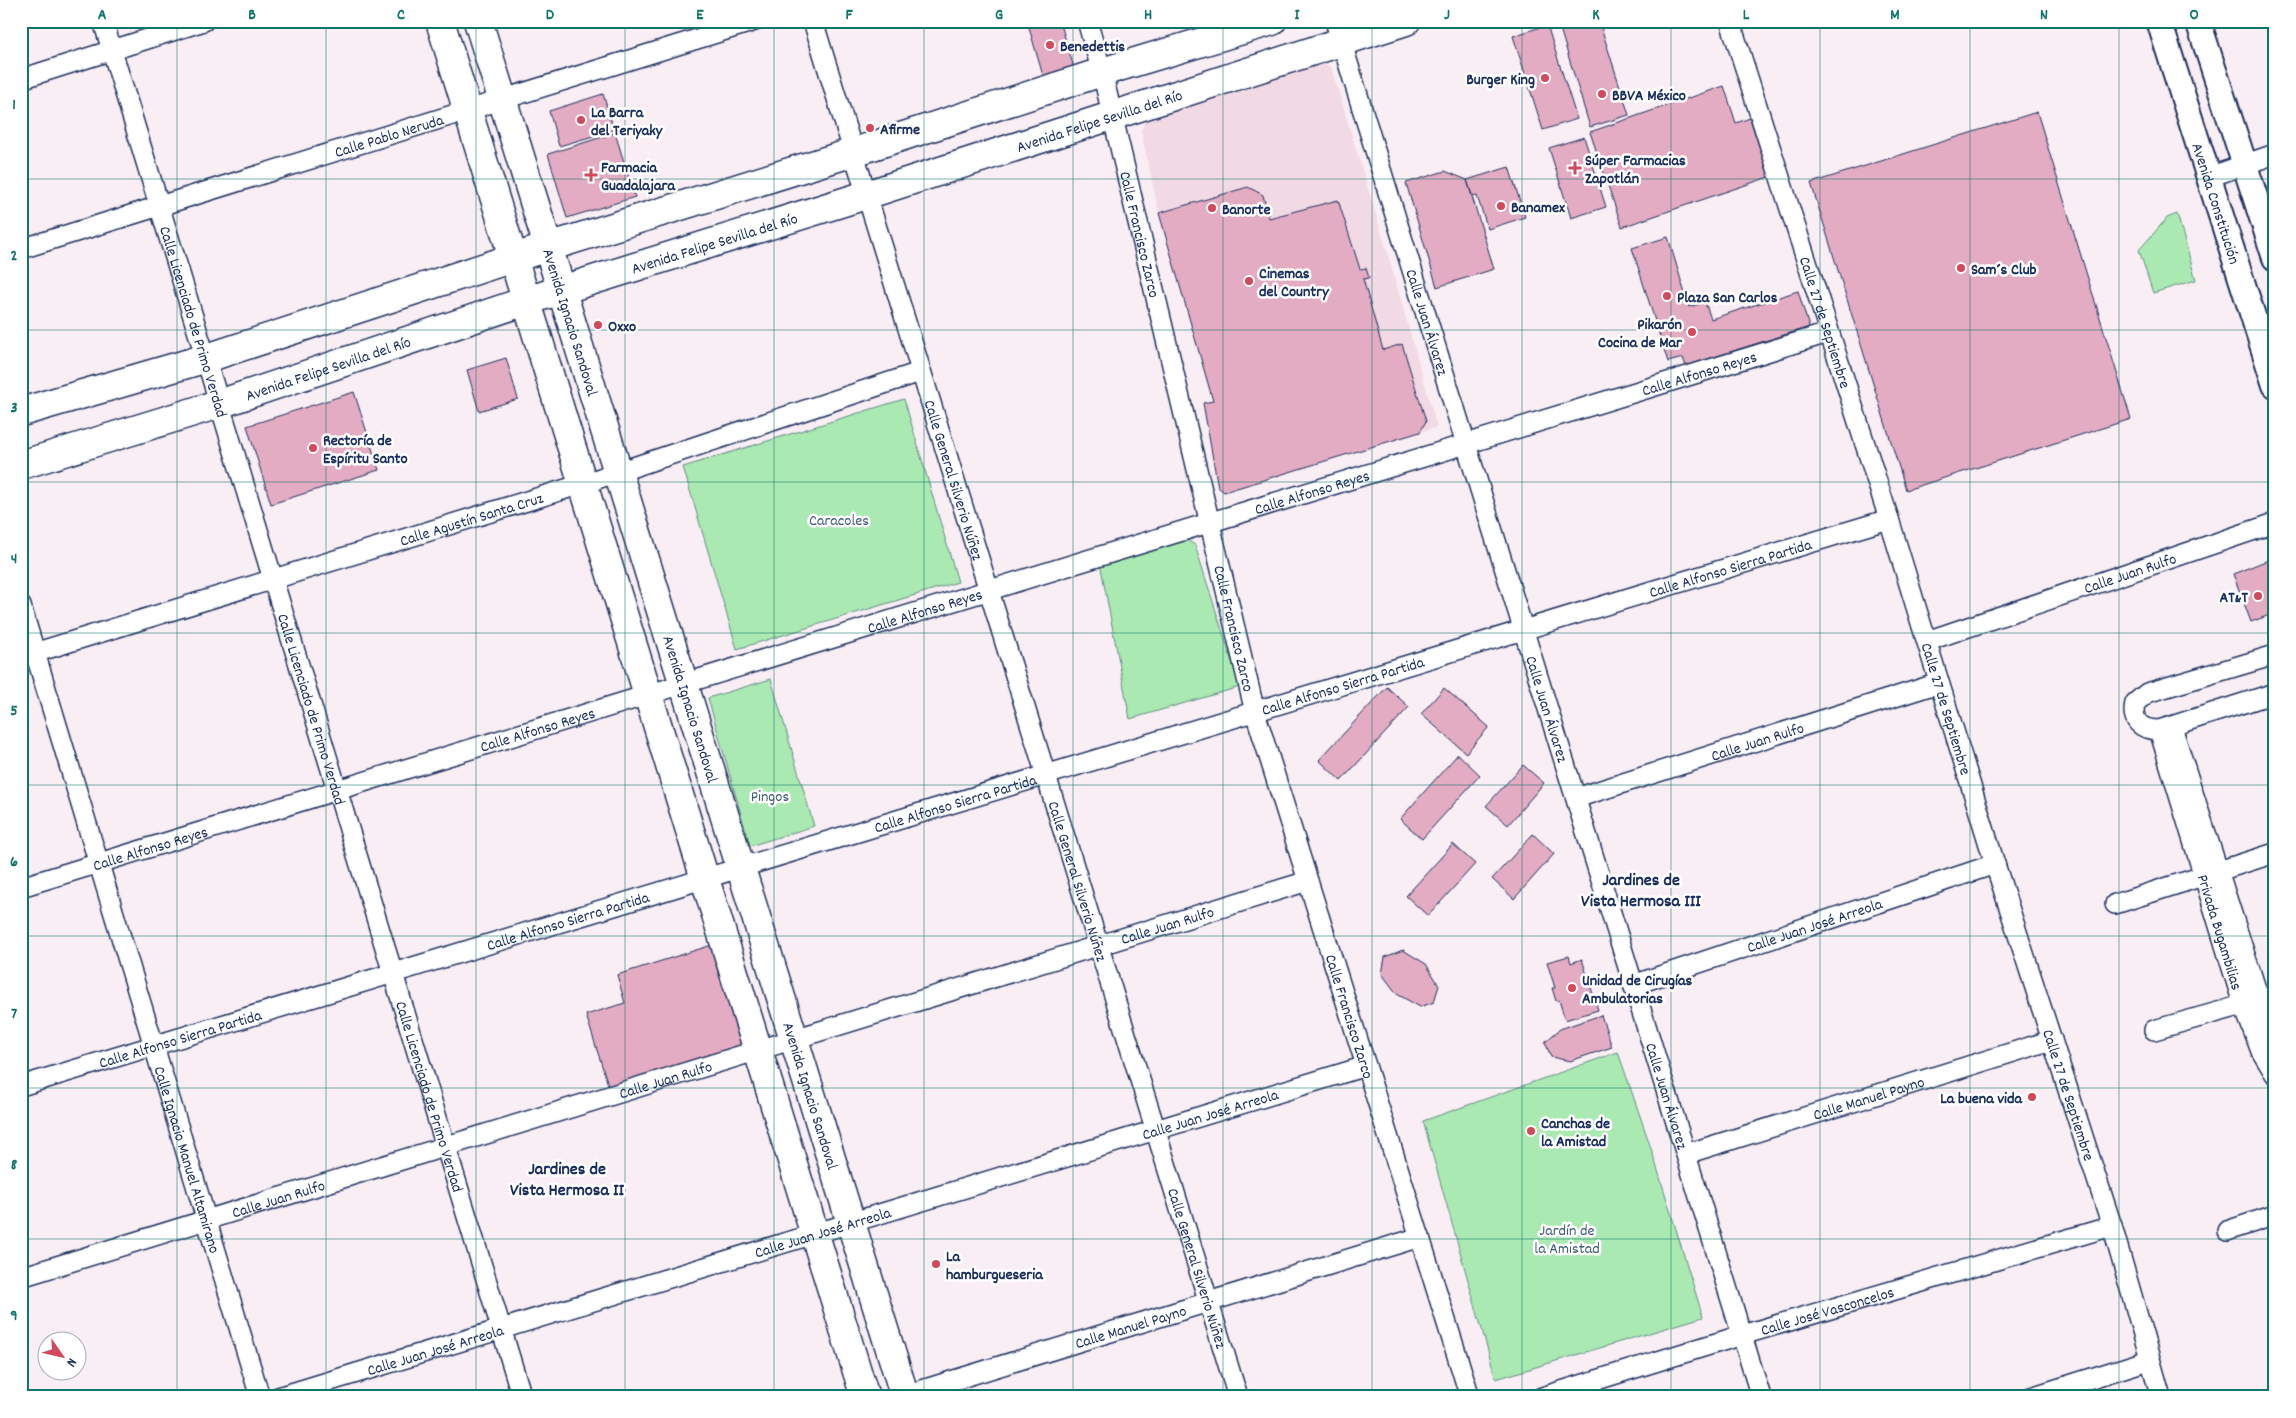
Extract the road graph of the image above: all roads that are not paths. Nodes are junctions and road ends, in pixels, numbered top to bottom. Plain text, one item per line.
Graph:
1 (103, 21) edge
2 (204, 21) edge
3 (440, 21) edge
4 (478, 21) edge
5 (755, 21) edge
6 (813, 21) edge
7 (1087, 21) edge
8 (1272, 21) edge
9 (1406, 21) edge
10 (1730, 21) edge
11 (2158, 21) edge
12 (2198, 21) edge
13 (1339, 32) edge
14 (112, 50) junction
15 (1102, 72) junction
16 (21, 79) edge
17 (502, 100) junction
18 (467, 111) junction
19 (1112, 116) junction
20 (854, 152) junction
21 (2275, 154) edge
22 (2244, 164) junction
23 (2208, 177) junction
24 (866, 195) junction
25 (160, 206) junction
26 (548, 247) junction
27 (21, 249) edge
28 (513, 258) junction
29 (2275, 258) edge
30 (562, 291) junction
31 (526, 301) junction
32 (1828, 333) junction
33 (2267, 336) edge
34 (207, 358) junction
35 (920, 372) junction
36 (2275, 385) edge
37 (219, 404) junction
38 (21, 412) edge
39 (1466, 444) junction
40 (21, 465) edge
41 (618, 472) junction
42 (582, 484) junction
43 (1889, 519) junction
44 (1210, 522) junction
45 (2275, 523) edge
46 (272, 579) junction
47 (988, 590) junction
48 (21, 606) edge
49 (1524, 630) junction
50 (1927, 641) junction
51 (28, 655) edge
52 (2275, 655) edge
53 (1939, 683) junction
54 (684, 684) junction
55 (2275, 693) edge
56 (648, 695) junction
57 (1254, 712) junction
58 (2165, 728) junction
59 (1045, 775) junction
60 (337, 790) junction
61 (1576, 798) junction
62 (2275, 853) edge
63 (99, 863) junction
64 (1995, 864) junction
65 (741, 868) junction
66 (2211, 873) junction
67 (705, 879) junction
68 (1308, 881) junction
69 (21, 887) edge
70 (2115, 904) dead end
71 (1098, 945) junction
72 (392, 974) junction
73 (1634, 985) junction
74 (2259, 999) edge
75 (2154, 1030) dead end
76 (794, 1039) junction
77 (2052, 1040) junction
78 (154, 1046) junction
79 (2275, 1048) edge
80 (758, 1050) junction
81 (1366, 1066) junction
82 (2275, 1074) edge
83 (21, 1086) edge
84 (1155, 1130) junction
85 (445, 1146) junction
86 (1686, 1154) junction
87 (2275, 1215) edge
88 (206, 1220) junction
89 (851, 1222) junction
90 (2112, 1226) junction
91 (2227, 1231) dead end
92 (814, 1233) junction
93 (1420, 1237) junction
94 (21, 1277) edge
95 (1209, 1302) junction
96 (501, 1329) junction
97 (1742, 1335) junction
98 (2149, 1360) junction
99 (903, 1396) edge
100 (260, 1397) edge
101 (278, 1397) edge
102 (522, 1397) edge
103 (865, 1397) edge
104 (1238, 1397) edge
105 (1470, 1397) edge
106 (1542, 1397) edge
107 (1761, 1397) edge
108 (2030, 1397) edge
109 (2160, 1397) edge

1 - 14 street, Calle Licenciado de Primo Verdad
2 - 14 street
3 - 18 main road
4 - 17 main road, Avenida Ignacio Sandoval
5 - 17 street, Calle Pablo Neruda
6 - 20 street, Calle General Silverio Núñez
7 - 15 street, Calle Francisco Zarco
8 - 15 main road
9 - 13 main road, Avenida Felipe Sevilla del Río
10 - 32 street, Calle 27 de Septiembre
11 - 23 street, Avenida Constitución
12 - 22 street
13 - 19 main road, Avenida Felipe Sevilla del Río
13 - 39 street, Calle Juan Álvarez
14 - 16 street
14 - 25 street, Calle Licenciado de Primo Verdad
15 - 19 street, Calle Francisco Zarco
15 - 20 main road
17 - 18 street, Calle Pablo Neruda
17 - 26 main road, Avenida Ignacio Sandoval
18 - 25 street, Calle Pablo Neruda
18 - 28 main road
19 - 24 main road, Avenida Felipe Sevilla del Río
19 - 44 street, Calle Francisco Zarco
20 - 24 street, Calle General Silverio Núñez
20 - 26 main road
21 - 22 street
22 - 23 street
22 - 29 street
23 - 33 street, Avenida Constitución
24 - 30 main road, Avenida Felipe Sevilla del Río
24 - 35 street, Calle General Silverio Núñez
25 - 27 street, Calle Pablo Neruda
25 - 34 street, Calle Licenciado de Primo Verdad
26 - 28 main road
26 - 30 main road, Avenida Ignacio Sandoval
28 - 31 main road
28 - 34 main road
30 - 31 main road, Avenida Felipe Sevilla del Río
30 - 41 main road, Avenida Ignacio Sandoval
31 - 37 main road, Avenida Felipe Sevilla del Río
31 - 42 main road
32 - 39 street, Calle Alfonso Reyes
32 - 43 street, Calle 27 de Septiembre
33 - 36 street, Avenida Constitución
34 - 37 street, Calle Licenciado de Primo Verdad
34 - 38 main road
35 - 41 street, Calle Agustín Santa Cruz
35 - 47 street, Calle General Silverio Núñez
37 - 40 main road, Avenida Felipe Sevilla del Río
37 - 46 street, Calle Licenciado de Primo Verdad
39 - 44 street, Calle Alfonso Reyes
39 - 49 street, Calle Juan Álvarez
41 - 42 street, Calle Agustín Santa Cruz
41 - 54 main road, Avenida Ignacio Sandoval
42 - 46 street, Calle Agustín Santa Cruz
42 - 56 main road
43 - 49 street, Calle Alfonso Sierra Partida
43 - 50 street, Calle 27 de Septiembre
44 - 47 street, Calle Alfonso Reyes
44 - 57 street, Calle Francisco Zarco
45 - 50 street, Calle Juan Rulfo
46 - 51 street, Calle Agustín Santa Cruz
46 - 60 street, Calle Licenciado de Primo Verdad
47 - 54 street, Calle Alfonso Reyes
47 - 59 street, Calle General Silverio Núñez
48 - 51 street, Calle Ignacio Manuel Altamirano
49 - 57 street, Calle Alfonso Sierra Partida
49 - 61 street, Calle Juan Álvarez
50 - 53 street, Calle 27 de Septiembre
51 - 63 street, Calle Ignacio Manuel Altamirano
52 - 58 street
53 - 61 street, Calle Juan Rulfo
53 - 64 street, Calle 27 de Septiembre
54 - 56 street, Calle Alfonso Reyes
54 - 65 main road, Avenida Ignacio Sandoval
55 - 58 street
56 - 60 street, Calle Alfonso Reyes
56 - 67 main road
57 - 59 street, Calle Alfonso Sierra Partida
57 - 68 street, Calle Francisco Zarco
58 - 66 street, Privada Bugambilias
59 - 65 street, Calle Alfonso Sierra Partida
59 - 71 street, Calle General Silverio Núñez
60 - 63 street, Calle Alfonso Reyes
60 - 72 street, Calle Licenciado de Primo Verdad
61 - 73 street, Calle Juan Álvarez
62 - 66 street
63 - 69 street, Calle Alfonso Reyes
63 - 78 street, Calle Ignacio Manuel Altamirano
64 - 73 street, Calle Juan José Arreola
64 - 77 street, Calle 27 de Septiembre
65 - 67 street, Calle Alfonso Sierra Partida
65 - 76 main road, Avenida Ignacio Sandoval
66 - 70 street
66 - 74 street, Privada Bugambilias
67 - 72 street, Calle Alfonso Sierra Partida
67 - 80 main road
68 - 71 street, Calle Juan Rulfo
68 - 81 street, Calle Francisco Zarco
71 - 76 street, Calle Juan Rulfo
71 - 84 street, Calle General Silverio Núñez
72 - 78 street, Calle Alfonso Sierra Partida
72 - 85 street, Calle Licenciado de Primo Verdad
73 - 86 street, Calle Juan Álvarez
74 - 75 street
74 - 79 street, Privada Bugambilias
74 - 82 street, Privada Bugambilias
76 - 80 street, Calle Juan Rulfo
76 - 89 main road, Avenida Ignacio Sandoval
77 - 86 street, Calle Manuel Payno
77 - 90 street, Calle 27 de Septiembre
78 - 83 street, Calle Alfonso Sierra Partida
78 - 88 street, Calle Ignacio Manuel Altamirano
80 - 85 street, Calle Juan Rulfo
80 - 92 main road
81 - 84 street, Calle Juan José Arreola
81 - 93 street, Calle Francisco Zarco
84 - 89 street, Calle Juan José Arreola
84 - 95 street, Calle General Silverio Núñez
85 - 88 street, Calle Juan Rulfo
85 - 96 street, Calle Licenciado de Primo Verdad
86 - 97 street, Calle Juan Álvarez
87 - 91 street
88 - 94 street, Calle Juan Rulfo
88 - 100 street, Calle Ignacio Manuel Altamirano
89 - 92 street, Calle Juan José Arreola
89 - 99 main road, Avenida Ignacio Sandoval
90 - 97 street, Calle José Vasconcelos
90 - 98 street, Calle 27 de Septiembre
92 - 96 street, Calle Juan José Arreola
92 - 103 main road
93 - 95 street, Calle Manuel Payno
93 - 105 street, Calle Francisco Zarco
95 - 99 street, Calle Manuel Payno
95 - 104 street, Calle General Silverio Núñez
96 - 101 street, Calle Juan José Arreola
96 - 102 street, Calle Licenciado de Primo Verdad
97 - 106 street, Calle José Vasconcelos
97 - 107 street, Calle Juan Álvarez
98 - 108 street
98 - 109 street, Calle 27 de Septiembre

